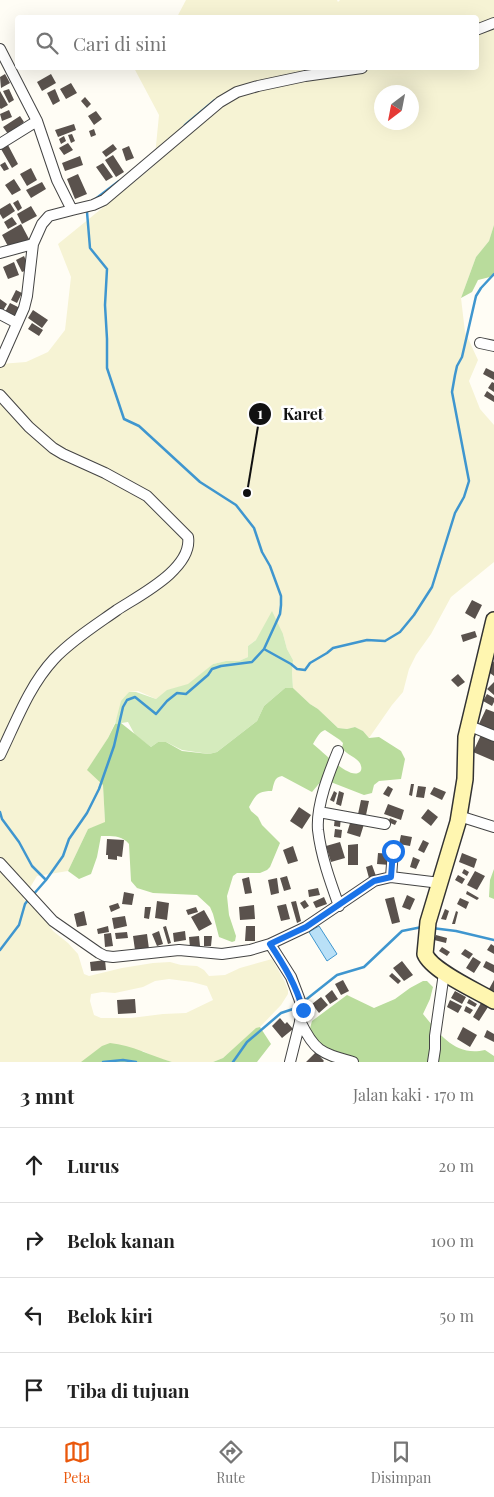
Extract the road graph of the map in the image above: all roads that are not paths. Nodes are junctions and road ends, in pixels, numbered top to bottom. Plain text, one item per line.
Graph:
1 (494, 23) edge
2 (479, 29) edge
3 (0, 51) edge
4 (348, 70) edge
5 (37, 121) junction
6 (0, 144) edge
7 (72, 210) junction
8 (33, 244) junction
9 (0, 253) edge
10 (0, 314) edge
11 (17, 324) junction
12 (480, 343) dead end
13 (494, 346) edge
14 (0, 362) edge
15 (0, 395) edge
16 (494, 620) edge
17 (470, 726) junction
18 (494, 736) edge
19 (338, 751) dead end
20 (0, 755) edge
21 (319, 812) junction
22 (459, 816) junction
23 (385, 824) dead end
24 (494, 827) edge
25 (393, 851) dead end
26 (0, 863) edge
27 (391, 877) junction
28 (440, 884) junction
29 (338, 906) junction
30 (270, 944) junction
31 (444, 973) junction
32 (494, 1001) edge
33 (300, 1021) junction
34 (290, 1062) edge
35 (353, 1062) edge
36 (433, 1062) edge

1 - 2 street
3 - 5 street
4 - 7 street
5 - 6 street
5 - 7 street
7 - 8 street
8 - 9 street
8 - 11 street
10 - 11 street
11 - 14 street
12 - 13 street
15 - 20 street
16 - 17 street
17 - 18 street
17 - 22 street
19 - 21 street
21 - 23 street
21 - 29 street
22 - 24 street
22 - 28 street
25 - 27 street
26 - 30 street
27 - 28 street
27 - 29 street
28 - 31 street
29 - 30 street
30 - 33 street
31 - 32 street
31 - 36 street
33 - 34 street
33 - 35 street

